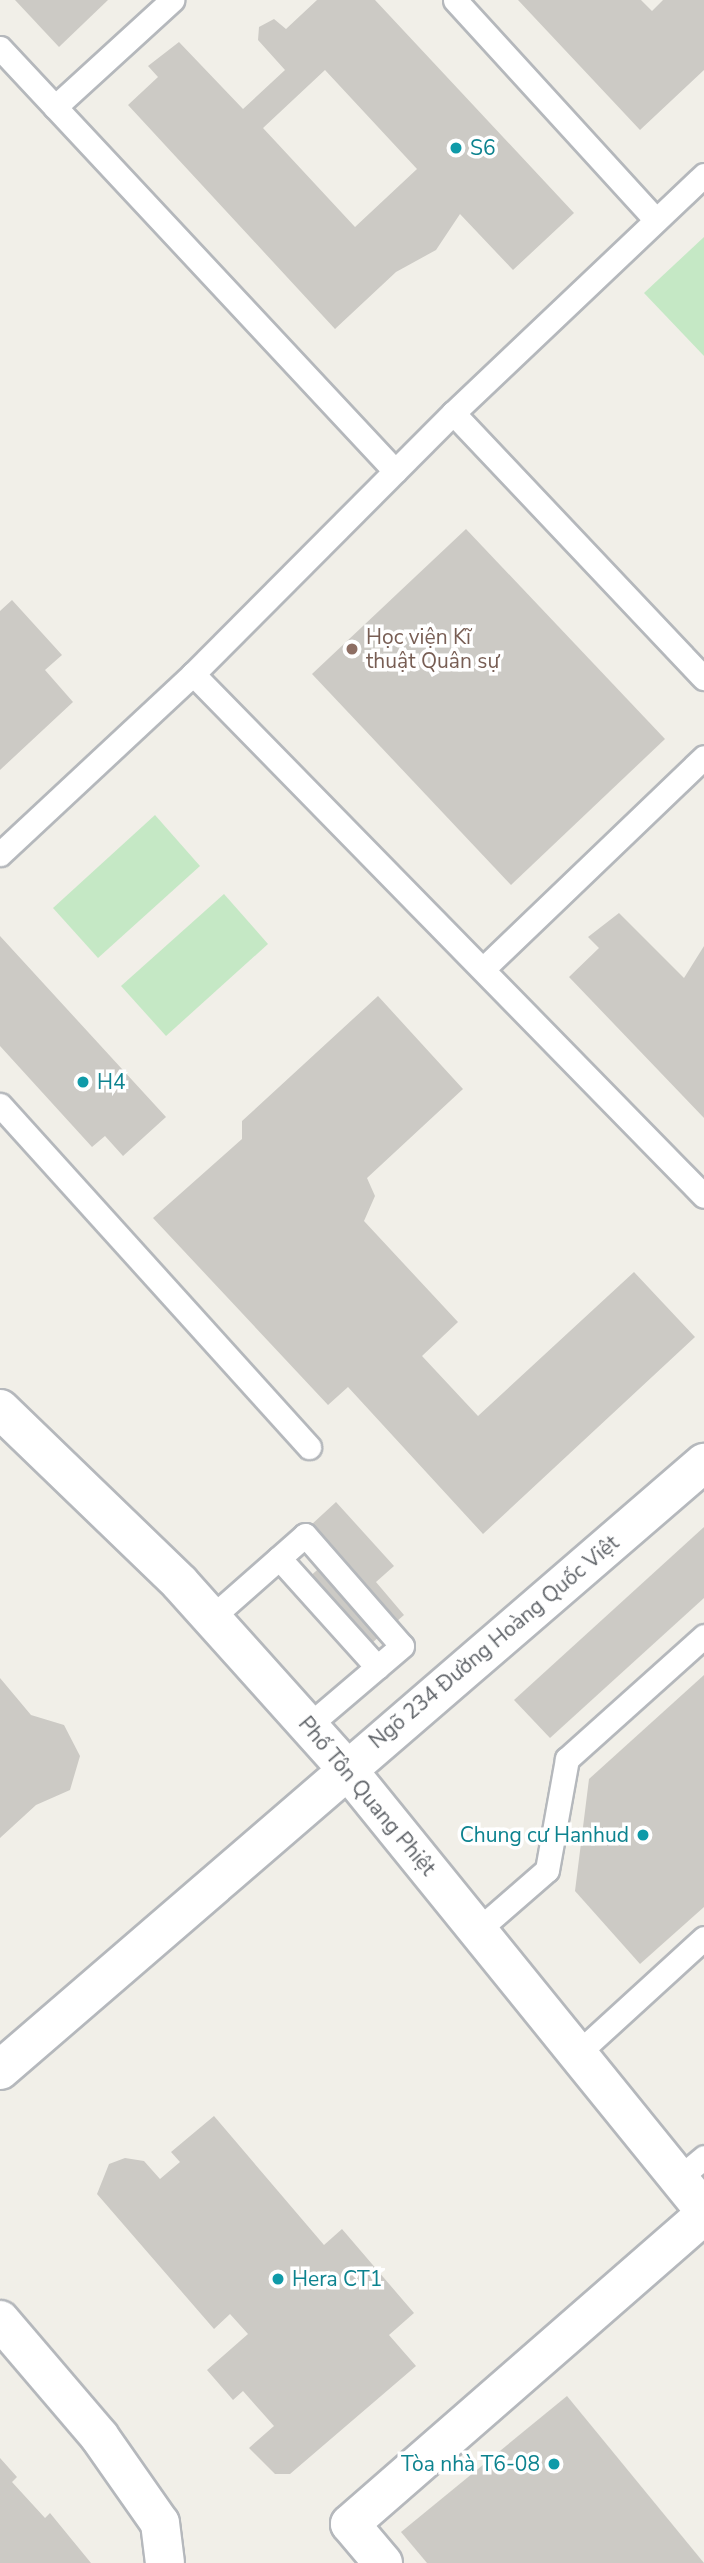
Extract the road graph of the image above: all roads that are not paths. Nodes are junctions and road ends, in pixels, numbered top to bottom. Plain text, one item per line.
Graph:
1 (172, 0) edge
2 (455, 0) edge
3 (0, 48) edge
4 (55, 107) junction
5 (704, 175) edge
6 (656, 220) junction
7 (453, 413) junction
8 (395, 471) junction
9 (193, 674) junction
10 (704, 678) edge
11 (704, 757) edge
12 (0, 854) edge
13 (483, 969) junction
14 (0, 1105) edge
15 (704, 1196) edge
16 (0, 1409) edge
17 (309, 1447) dead end
18 (704, 1463) edge
19 (279, 1558) junction
20 (211, 1618) junction
21 (704, 1636) edge
22 (377, 1667) junction
23 (308, 1726) junction
24 (346, 1768) junction
25 (478, 1930) junction
26 (704, 1938) edge
27 (577, 2054) junction
28 (0, 2070) edge
29 (691, 2168) edge
30 (704, 2212) edge
31 (0, 2320) edge
32 (165, 2563) edge
33 (383, 2563) edge

1 - 4 lane
2 - 6 lane
3 - 4 lane
4 - 8 lane
5 - 6 lane
6 - 7 lane
7 - 8 lane
7 - 10 lane
8 - 9 lane
9 - 12 lane
9 - 13 lane
11 - 13 lane
13 - 15 lane
14 - 17 lane
16 - 20 street, Phố Tôn Quang Phiệt
18 - 24 street, Ngõ 234 Đường Hoàng Quốc Việt
19 - 20 lane
19 - 22 lane
19 - 22 lane
20 - 23 street, Phố Tôn Quang Phiệt
21 - 25 lane
22 - 23 lane
23 - 24 street, Phố Tôn Quang Phiệt
24 - 25 street, Phố Tôn Quang Phiệt
24 - 28 street, Ngõ 234 Đường Hoàng Quốc Việt
25 - 27 street, Phố Tôn Quang Phiệt
26 - 27 lane
27 - 29 street, Phố Tôn Quang Phiệt
29 - 30 street, Phố Tôn Quang Phiệt
30 - 33 street
31 - 32 street

